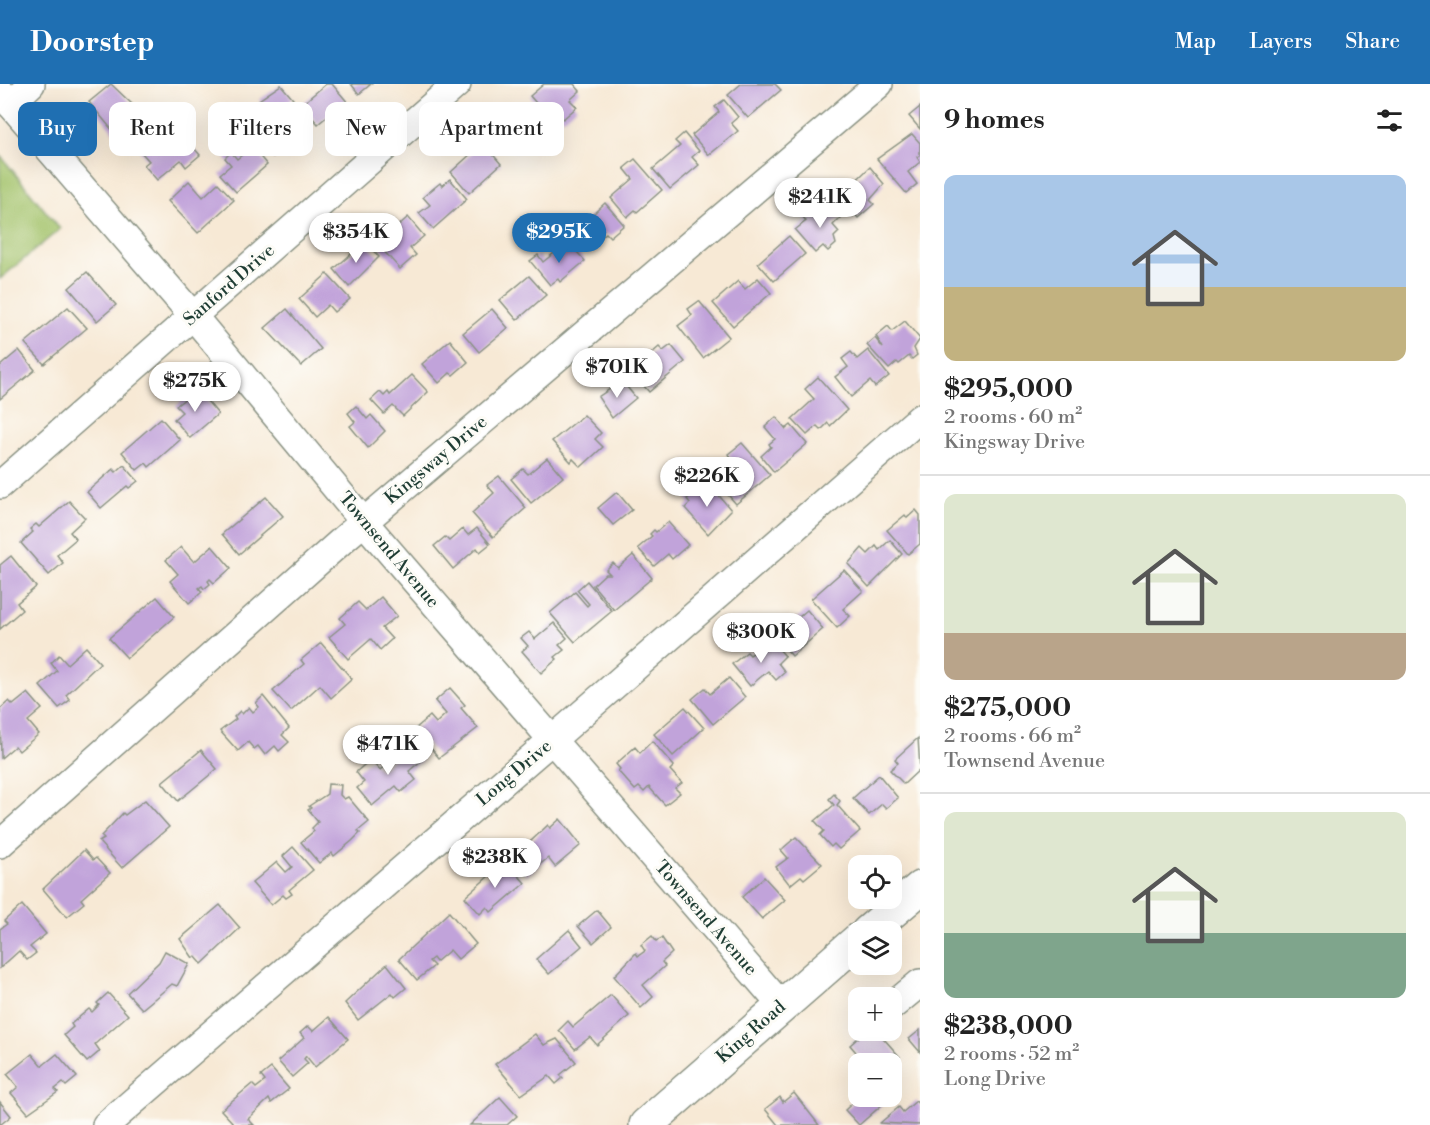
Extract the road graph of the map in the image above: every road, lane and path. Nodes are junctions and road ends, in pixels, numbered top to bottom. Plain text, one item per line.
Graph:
1 (31, 84) edge
2 (457, 84) edge
3 (879, 84) edge
4 (5, 98) edge
5 (194, 317) junction
6 (920, 418) edge
7 (0, 485) edge
8 (364, 522) junction
9 (552, 740) junction
10 (0, 844) edge
11 (920, 888) edge
12 (881, 921) edge
13 (848, 948) edge
14 (920, 983) edge
15 (902, 998) edge
16 (781, 1005) junction
17 (106, 1125) edge
18 (646, 1125) edge

1 - 4 street
2 - 5 street, Sanford Drive
3 - 8 street, Kingsway Drive
4 - 5 street, Townsend Avenue
5 - 7 street, Sanford Drive
5 - 8 street, Townsend Avenue
6 - 9 street, Long Drive
8 - 9 street, Townsend Avenue
8 - 10 street, Kingsway Drive
9 - 16 street, Townsend Avenue
9 - 17 street, Long Drive
11 - 12 main road
13 - 16 main road, King Road
14 - 15 street
16 - 18 main road, King Road

